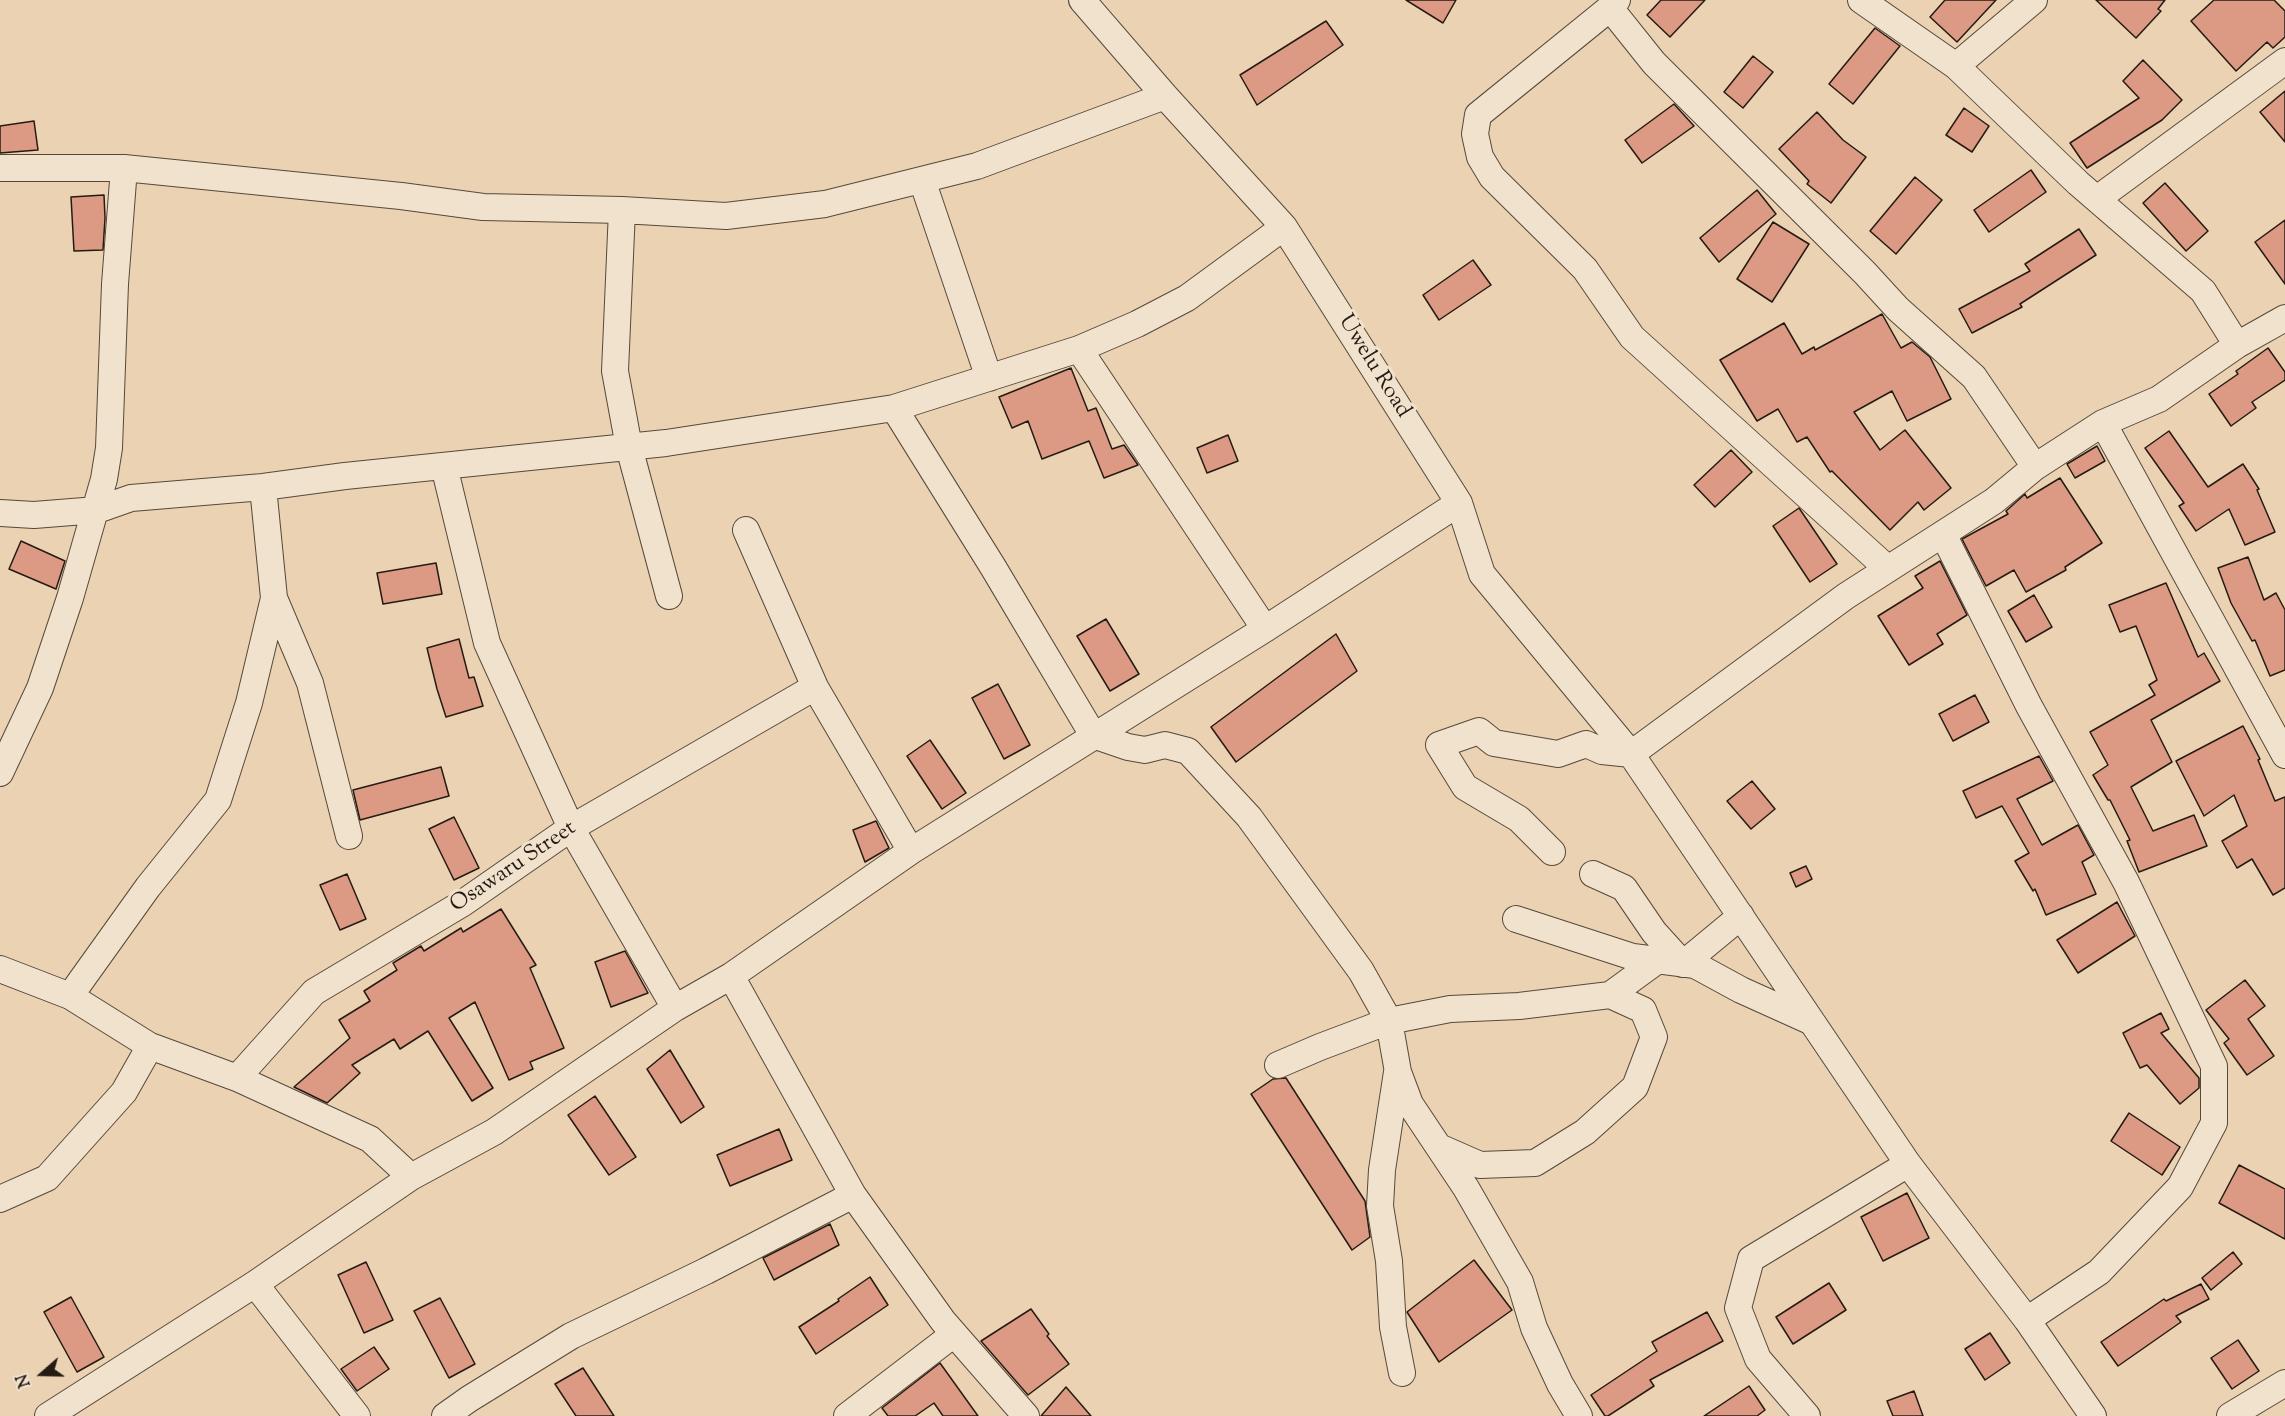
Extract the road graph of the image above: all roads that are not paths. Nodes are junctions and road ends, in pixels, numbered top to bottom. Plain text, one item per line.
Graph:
1 (1082, 0) edge
2 (1861, 0) edge
3 (2034, 0) edge
4 (1613, 4) edge
5 (2285, 61) edge
6 (1956, 66) junction
7 (1165, 96) junction
8 (0, 168) edge
9 (124, 168) junction
10 (922, 180) junction
11 (2097, 200) junction
12 (622, 210) junction
13 (1284, 227) junction
14 (2281, 327) edge
15 (2237, 345) junction
16 (1079, 349) junction
17 (989, 378) junction
18 (894, 408) junction
19 (2103, 423) junction
20 (629, 447) junction
21 (444, 466) junction
22 (2035, 467) junction
23 (263, 487) junction
24 (1459, 503) junction
25 (97, 510) junction
26 (0, 513) edge
27 (746, 530) dead end
28 (1942, 534) junction
29 (1888, 569) junction
30 (669, 596) dead end
31 (274, 598) junction
32 (1265, 628) junction
33 (815, 687) junction
34 (1093, 735) junction
35 (1631, 754) junction
36 (2285, 755) edge
37 (0, 773) edge
38 (571, 828) junction
39 (350, 836) dead end
40 (911, 850) junction
41 (1552, 852) dead end
42 (1593, 874) dead end
43 (1741, 916) junction
44 (1516, 919) dead end
45 (1658, 960) junction
46 (1683, 964) junction
47 (0, 969) edge
48 (731, 976) junction
49 (1610, 995) junction
50 (70, 996) junction
51 (675, 1008) junction
52 (1389, 1021) junction
53 (1812, 1023) junction
54 (150, 1046) junction
55 (1278, 1065) dead end
56 (1398, 1072) junction
57 (237, 1078) junction
58 (1439, 1147) junction
59 (1908, 1164) junction
60 (411, 1177) junction
61 (853, 1195) junction
62 (0, 1199) edge
63 (255, 1284) junction
64 (2027, 1320) junction
65 (954, 1334) junction
66 (1402, 1373) dead end
67 (2285, 1383) edge
68 (48, 1416) edge
69 (357, 1416) edge
70 (445, 1416) edge
71 (847, 1416) edge
72 (1026, 1416) edge
73 (1579, 1416) edge
74 (1807, 1416) edge
75 (2093, 1416) edge
76 (2230, 1416) edge

1 - 7 street, Uwelu Road
2 - 6 street
3 - 6 street
4 - 22 street
4 - 29 street
5 - 11 street
6 - 11 street
7 - 10 street
7 - 13 street, Uwelu Road
8 - 9 street
9 - 12 street
9 - 25 street
10 - 12 street
10 - 17 street
11 - 15 street
12 - 20 street
13 - 16 street
13 - 24 street, Uwelu Road
14 - 15 street
15 - 19 street
16 - 17 street
16 - 32 street
17 - 18 street
18 - 20 street
18 - 34 street
19 - 22 street
19 - 36 street
20 - 21 street
20 - 30 street
21 - 23 street
21 - 38 street
22 - 28 street
23 - 25 street
23 - 31 street
24 - 32 street
24 - 35 street, Uwelu Road
25 - 26 street
25 - 37 street
27 - 33 street
28 - 29 street
28 - 64 street
29 - 35 street
31 - 39 street
31 - 50 street
32 - 34 street
33 - 38 street, Osawaru Street
33 - 40 street
34 - 40 street
34 - 52 street
35 - 41 street
35 - 43 street, Uwelu Road
38 - 51 street
38 - 57 street, Osawaru Street
40 - 48 street
42 - 46 street
43 - 46 street
43 - 53 street, Uwelu Road
44 - 45 street
45 - 46 street
45 - 49 street
46 - 53 street
47 - 50 street
48 - 51 street
48 - 61 street
49 - 52 street
49 - 58 street
50 - 54 street
51 - 60 street
52 - 55 street
52 - 56 street
53 - 59 street, Uwelu Road
54 - 57 street
54 - 62 street
56 - 58 street
56 - 66 street
57 - 60 street
58 - 73 street
59 - 64 street, Uwelu Road
59 - 74 street
60 - 63 street
61 - 65 street
61 - 70 street
63 - 68 street
63 - 69 street
64 - 75 street, Uwelu Road
65 - 71 street
65 - 72 street
67 - 76 street

